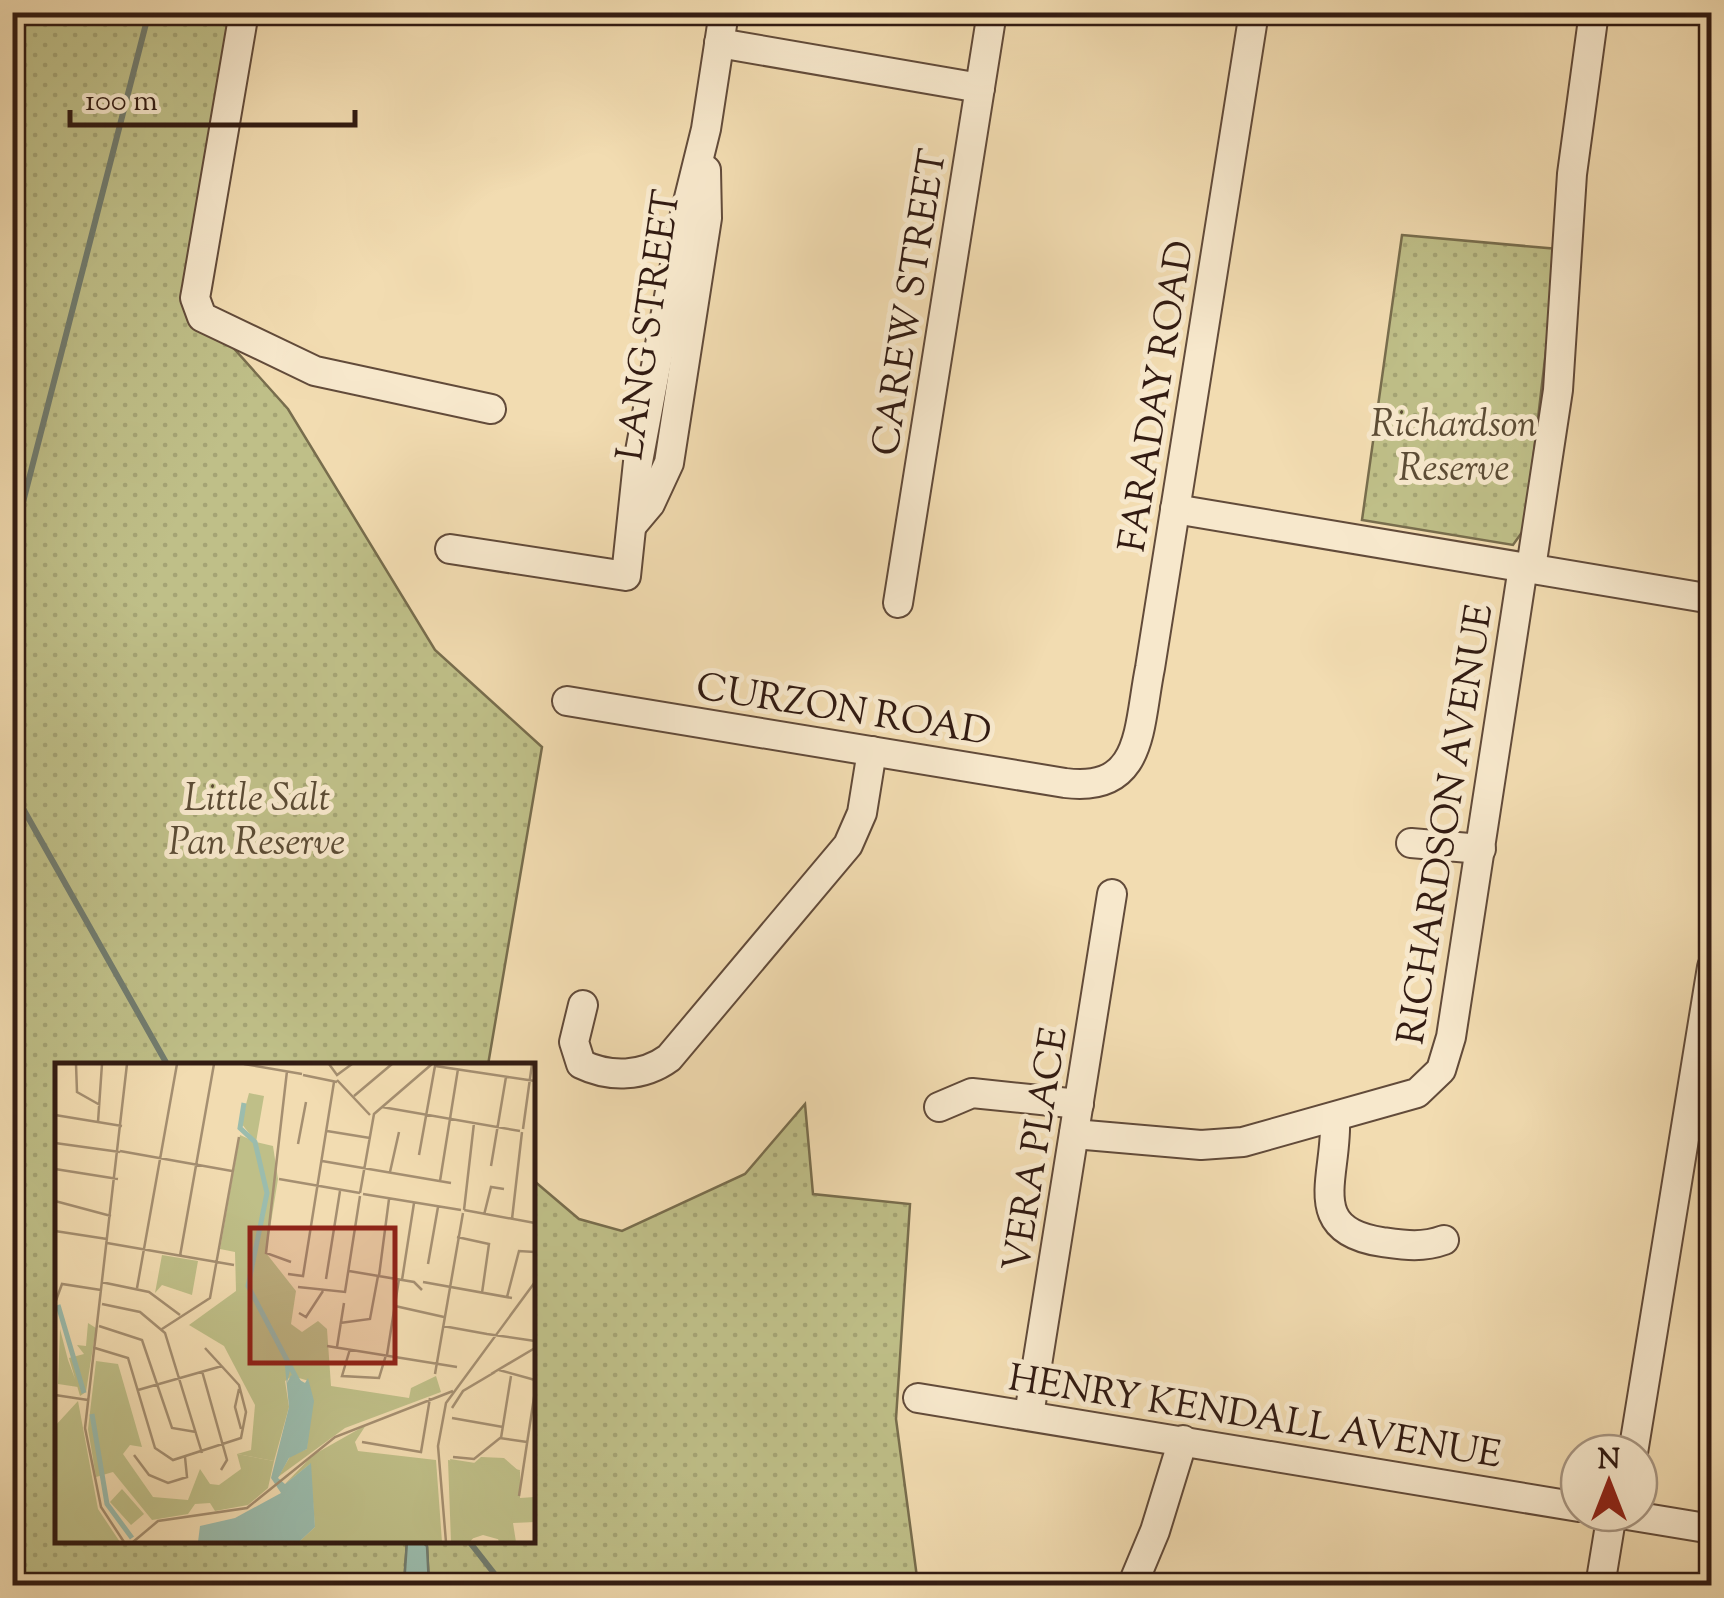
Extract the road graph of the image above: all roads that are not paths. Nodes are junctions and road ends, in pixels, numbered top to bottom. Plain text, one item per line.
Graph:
1 (244, 12) edge
2 (724, 12) edge
3 (992, 12) edge
4 (1254, 12) edge
5 (1594, 12) edge
6 (719, 43) junction
7 (980, 88) junction
8 (491, 409) dead end
9 (1174, 509) junction
10 (450, 549) dead end
11 (1527, 568) junction
12 (1712, 599) edge
13 (898, 603) dead end
14 (567, 701) dead end
15 (872, 751) junction
16 (1108, 781) joint
17 (1411, 842) dead end
18 (1480, 849) junction
19 (1112, 894) dead end
20 (1712, 967) edge
21 (583, 1006) dead end
22 (1079, 1104) junction
23 (940, 1107) dead end
24 (1335, 1118) junction
25 (1074, 1134) junction
26 (1444, 1240) dead end
27 (918, 1398) dead end
28 (1029, 1415) junction
29 (1637, 1433) edge
30 (1183, 1440) junction
31 (1559, 1504) edge
32 (1659, 1520) edge
33 (1712, 1529) edge
34 (1614, 1533) edge
35 (1132, 1586) edge
36 (1600, 1586) edge

1 - 8 street
2 - 6 street, LANG STREET
3 - 7 street, CAREW STREET
4 - 9 street, FARADAY ROAD
5 - 11 street, RICHARDSON AVENUE
6 - 7 street
6 - 10 street, LANG STREET
7 - 13 street, CAREW STREET
9 - 11 street
9 - 16 street, FARADAY ROAD
11 - 12 street
11 - 18 street, RICHARDSON AVENUE
14 - 15 street, CURZON ROAD
15 - 16 street, CURZON ROAD
15 - 21 street
17 - 18 street
18 - 24 street, RICHARDSON AVENUE
19 - 22 street, VERA PLACE
20 - 29 street
22 - 23 street
22 - 25 street, VERA PLACE
24 - 25 street, RICHARDSON AVENUE
24 - 26 street
25 - 28 street, VERA PLACE
27 - 28 street, HENRY KENDALL AVENUE
28 - 30 street, HENRY KENDALL AVENUE
30 - 31 street, HENRY KENDALL AVENUE
30 - 35 street
32 - 33 street
34 - 36 street

